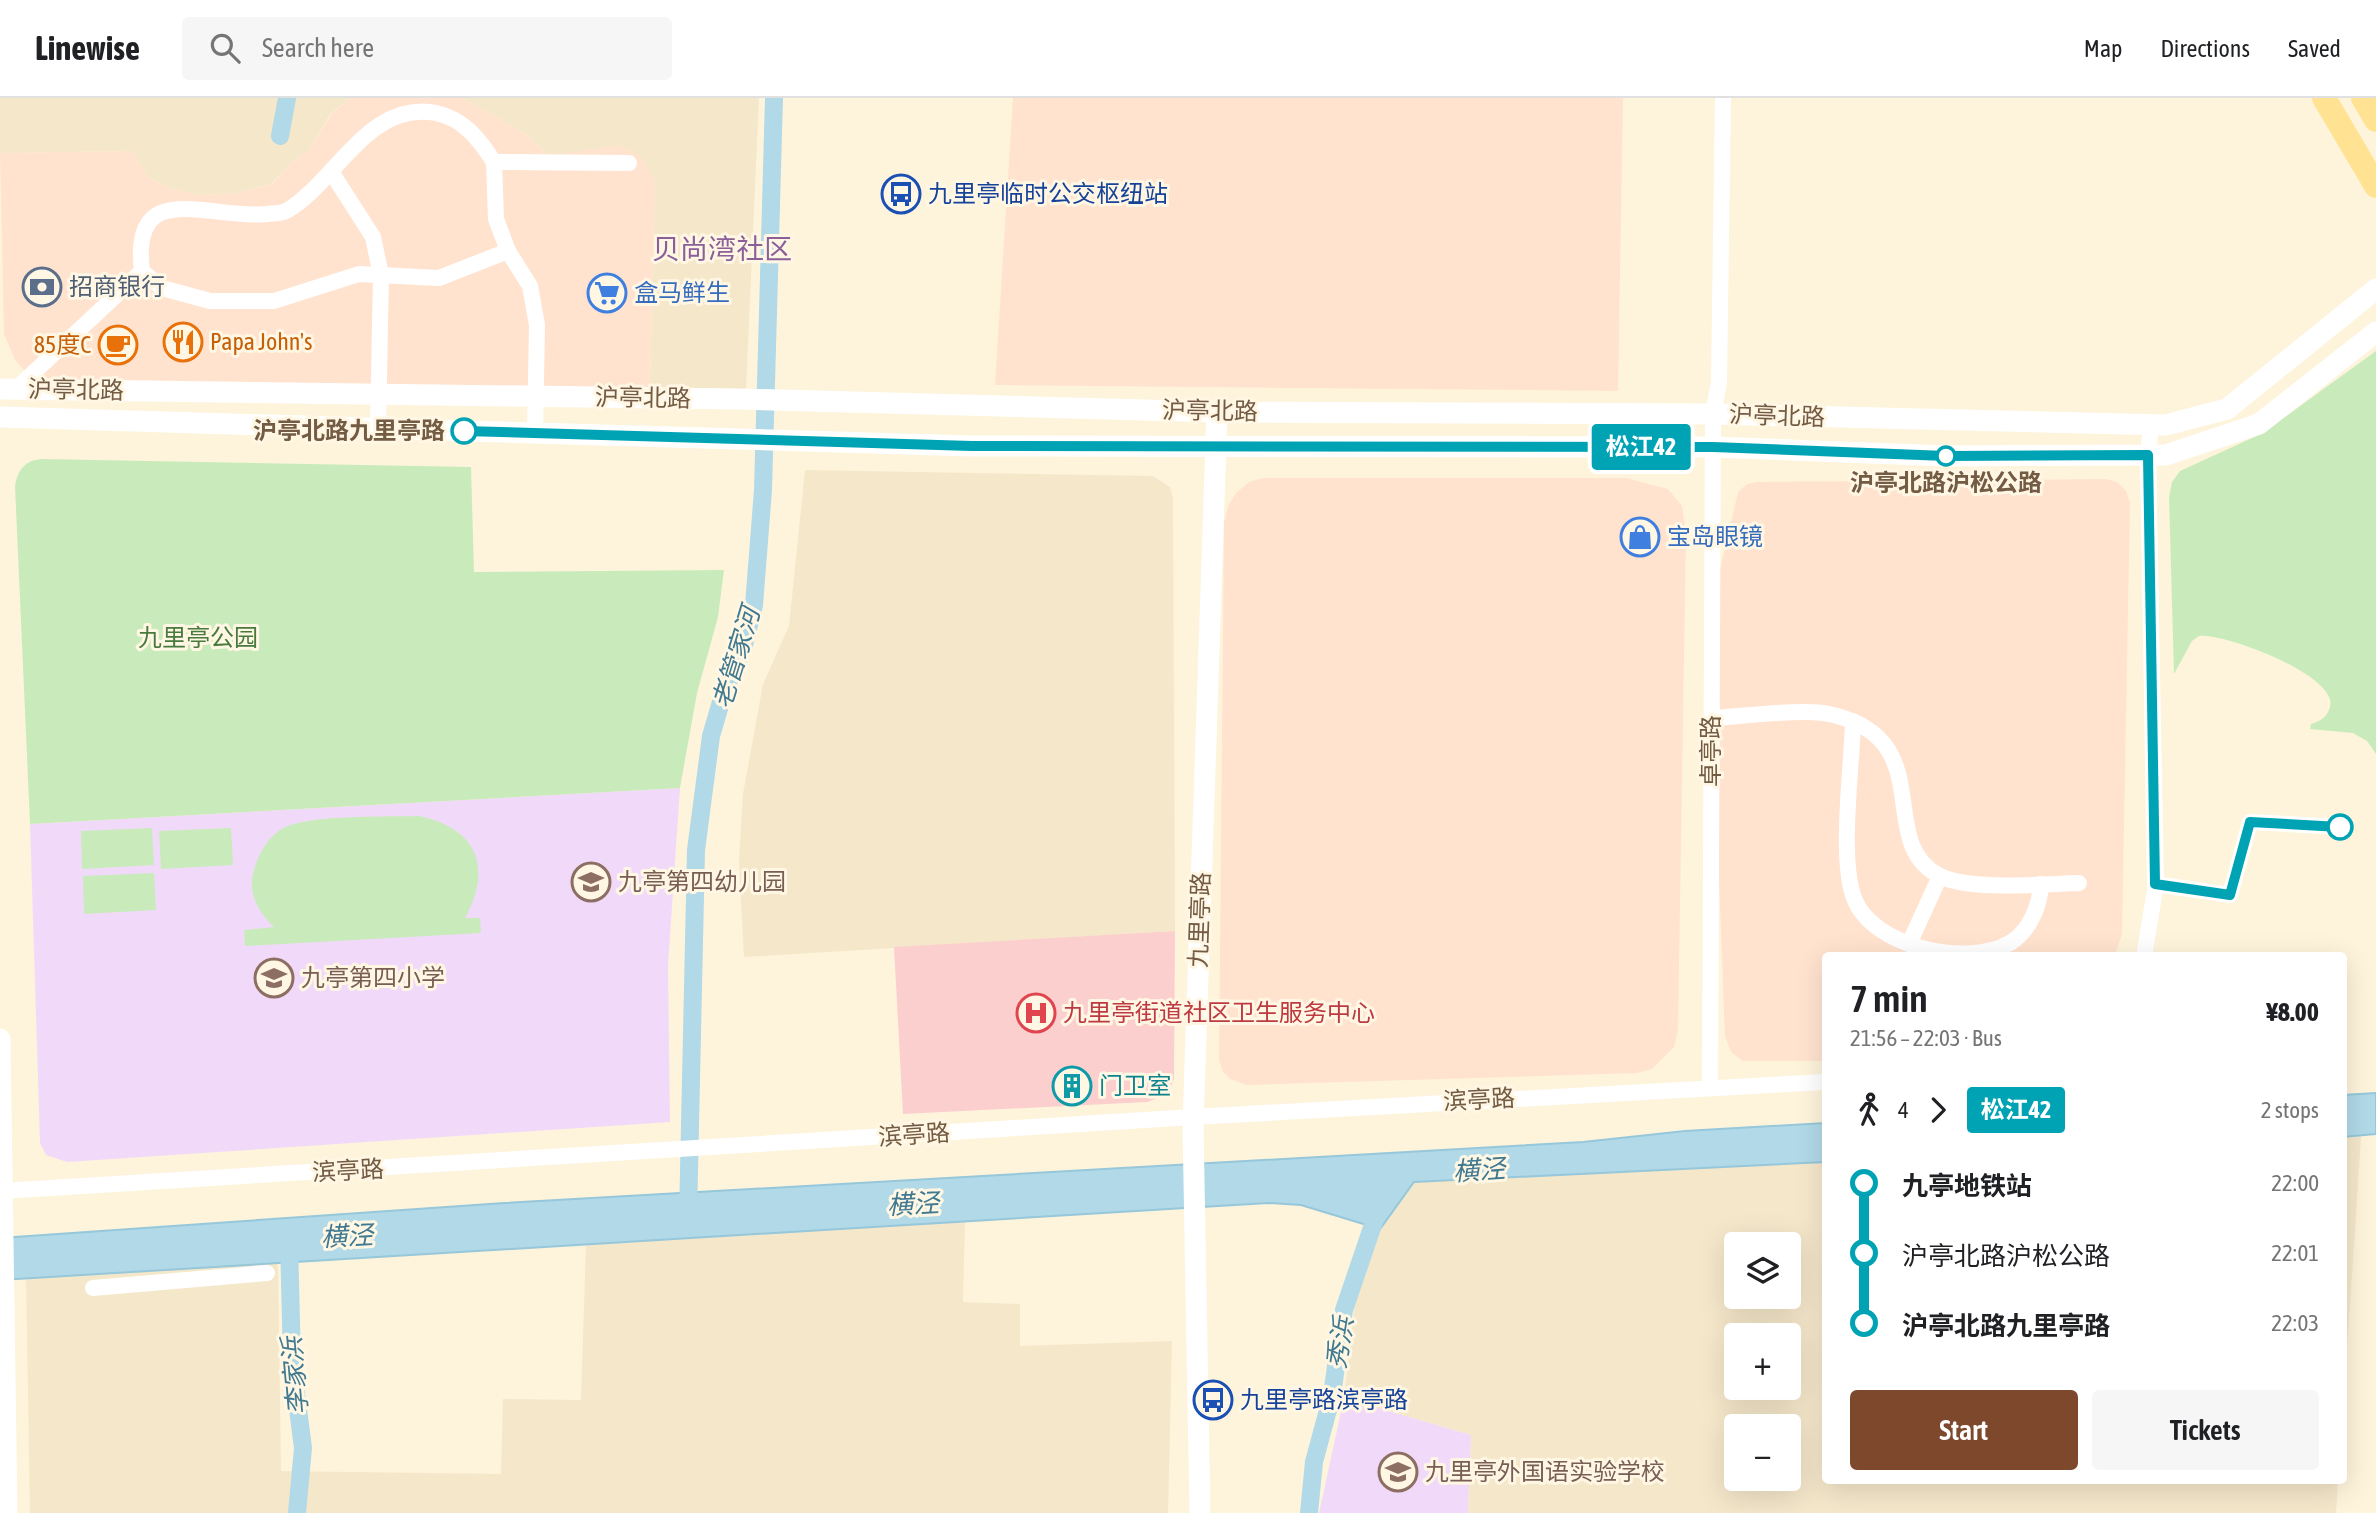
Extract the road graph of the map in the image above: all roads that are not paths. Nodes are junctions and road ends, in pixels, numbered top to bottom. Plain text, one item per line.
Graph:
1 (1723, 98) edge
2 (2324, 98) edge
3 (2342, 98) edge
4 (2363, 98) edge
5 (2376, 120) edge
6 (2376, 158) edge
7 (494, 162) junction
8 (629, 163) dead end
9 (332, 173) junction
10 (2376, 186) edge
11 (508, 251) junction
12 (142, 271) junction
13 (382, 275) junction
14 (2376, 289) edge
15 (2376, 332) edge
16 (8, 389) edge
17 (378, 394) junction
18 (536, 396) junction
19 (1217, 412) junction
20 (1713, 414) junction
21 (0, 417) edge
22 (2151, 425) junction
23 (377, 429) junction
24 (535, 433) junction
25 (1713, 447) junction
26 (1216, 448) junction
27 (2148, 455) junction
28 (1711, 718) junction
29 (1853, 722) junction
30 (1940, 876) junction
31 (2079, 883) dead end
32 (2041, 884) junction
33 (1909, 944) junction
34 (1950, 952) edge
35 (1972, 952) edge
36 (2145, 952) edge
37 (0, 1039) edge
38 (1822, 1082) edge
39 (1710, 1087) junction
40 (1193, 1117) junction
41 (2, 1191) junction
42 (1, 1230) edge
43 (267, 1273) dead end
44 (93, 1288) dead end
45 (7, 1513) edge
46 (1200, 1513) edge

1 - 20 street, 卓亭路
2 - 10 main road
3 - 6 main road
4 - 5 main road
7 - 8 street
7 - 9 street
7 - 11 street
9 - 12 street
9 - 13 street
11 - 13 street
11 - 18 street
12 - 13 street
12 - 16 street
13 - 17 street
14 - 22 street, 沪亭北路
15 - 27 street, 沪亭北路
16 - 17 street, 沪亭北路
17 - 18 street, 沪亭北路
17 - 23 street
18 - 19 street, 沪亭北路
18 - 24 street
19 - 20 street, 沪亭北路
19 - 26 street, 九里亭路
20 - 22 street, 沪亭北路
20 - 25 street, 卓亭路
21 - 23 street, 沪亭北路
22 - 27 street
23 - 24 street, 沪亭北路
24 - 26 street, 沪亭北路
25 - 26 street, 沪亭北路
25 - 27 street, 沪亭北路
25 - 28 street, 卓亭路
26 - 40 street, 九里亭路
27 - 36 street
28 - 29 street
28 - 39 street, 卓亭路
29 - 30 street
29 - 33 street
30 - 32 street
30 - 33 street
31 - 32 street
32 - 35 street
33 - 34 street
37 - 41 street
38 - 39 street, 滨亭路
39 - 40 street, 滨亭路
40 - 41 street, 滨亭路
40 - 46 street, 九里亭路
41 - 42 street
42 - 45 street
43 - 44 street

